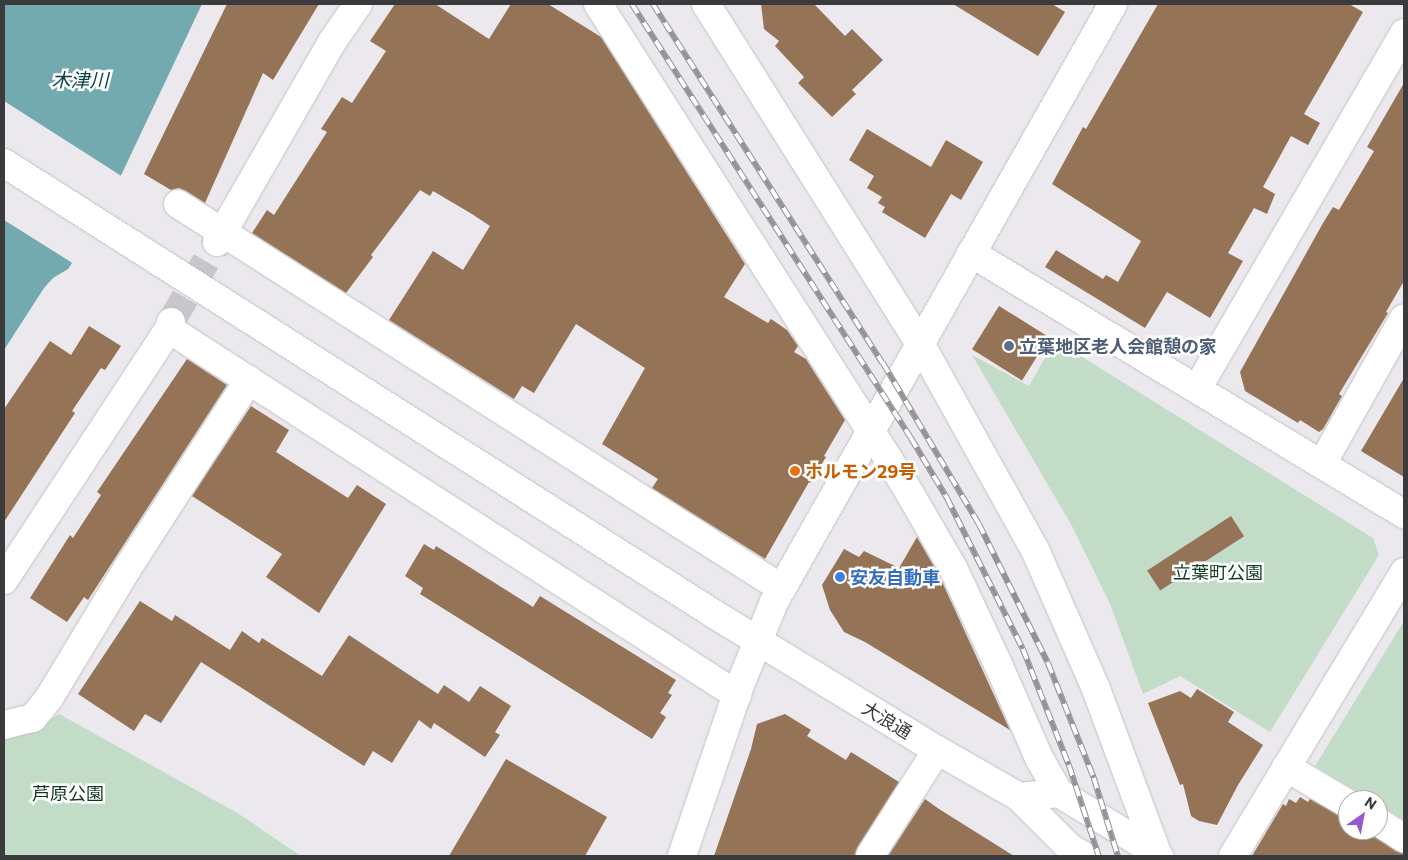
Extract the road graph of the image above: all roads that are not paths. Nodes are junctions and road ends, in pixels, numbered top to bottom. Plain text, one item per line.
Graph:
1 (358, 4) edge
2 (598, 4) edge
3 (1113, 4) edge
4 (719, 11) edge
5 (1404, 33) edge
6 (4, 163) edge
7 (178, 204) dead end
8 (220, 237) junction
9 (972, 253) junction
10 (1404, 318) edge
11 (920, 344) junction
12 (249, 380) junction
13 (1197, 389) junction
14 (870, 430) junction
15 (1322, 464) junction
16 (1404, 514) edge
17 (1404, 572) edge
18 (4, 580) edge
19 (781, 588) junction
20 (756, 640) junction
21 (736, 696) junction
22 (4, 725) edge
23 (937, 750) junction
24 (1286, 767) junction
25 (1059, 793) junction
26 (1019, 797) junction
27 (1338, 798) edge
28 (1388, 828) edge
29 (1404, 838) edge
30 (1075, 854) edge
31 (1158, 855) edge
32 (682, 856) edge
33 (870, 856) edge
34 (1233, 856) edge

1 - 8 street
2 - 14 street
3 - 9 street
4 - 11 street
5 - 13 street
6 - 20 street, 大浪通
7 - 8 street
8 - 19 street
9 - 11 street
9 - 13 street
10 - 15 street
11 - 14 street
11 - 31 street
12 - 18 street
12 - 21 street
12 - 22 street
13 - 15 street
14 - 19 street
14 - 25 street
15 - 16 street
17 - 24 street
19 - 20 street
20 - 21 street
20 - 23 street, 大浪通
21 - 32 street
23 - 26 street, 大浪通
23 - 33 street
24 - 27 street
24 - 34 street
25 - 26 street
25 - 31 street
26 - 30 street, 大浪通
28 - 29 street

